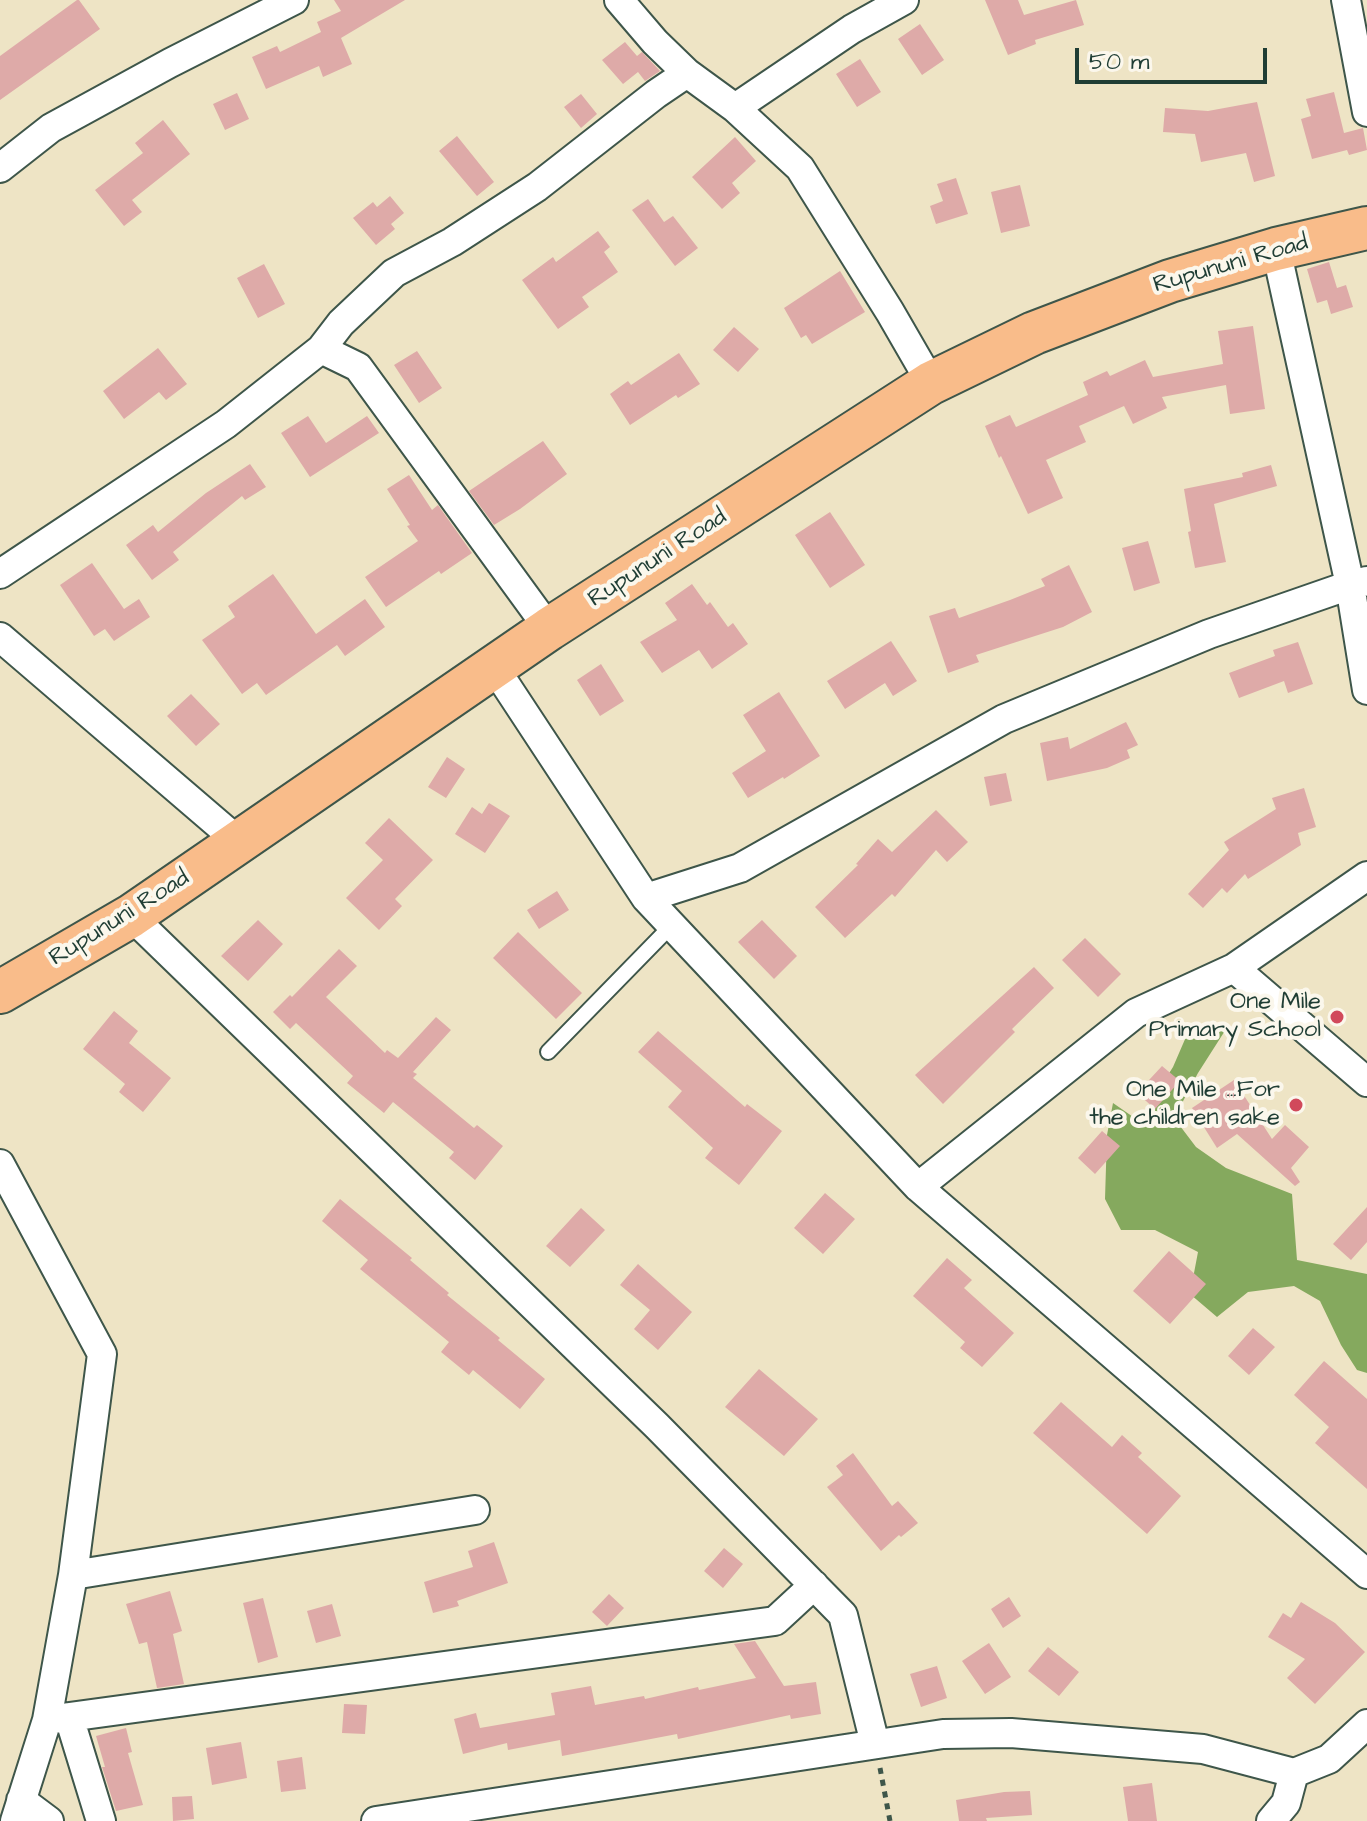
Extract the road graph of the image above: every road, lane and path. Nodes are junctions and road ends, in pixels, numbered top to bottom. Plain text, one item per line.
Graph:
1 (294, 0) edge
2 (619, 0) edge
3 (904, 0) edge
4 (1346, 0) edge
5 (687, 73) junction
6 (735, 108) junction
7 (1367, 112) edge
8 (0, 168) edge
9 (1367, 228) edge
10 (1276, 249) junction
11 (321, 349) junction
12 (931, 383) junction
13 (0, 574) edge
14 (1358, 583) edge
15 (549, 629) junction
16 (0, 637) edge
17 (494, 667) junction
18 (1367, 690) edge
19 (239, 842) junction
20 (1367, 876) edge
21 (646, 898) junction
22 (131, 916) junction
23 (672, 925) junction
24 (1234, 968) junction
25 (0, 992) edge
26 (548, 1052) dead end
27 (1367, 1082) edge
28 (0, 1164) edge
29 (918, 1187) junction
30 (475, 1510) dead end
31 (1367, 1574) edge
32 (73, 1575) junction
33 (814, 1585) junction
34 (58, 1718) junction
35 (1367, 1724) edge
36 (875, 1744) junction
37 (1294, 1773) junction
38 (521, 1809) edge
39 (18, 1810) edge
40 (49, 1821) edge
41 (101, 1821) edge
42 (376, 1821) edge
43 (890, 1821) edge
44 (1271, 1821) edge

1 - 8 street
2 - 5 street
3 - 6 street
4 - 7 street
5 - 6 street
5 - 11 street
6 - 12 street
9 - 10 main road, Rupununi Road
10 - 12 main road, Rupununi Road
10 - 14 street
11 - 13 street
11 - 15 street
12 - 15 main road, Rupununi Road
14 - 18 street
14 - 21 street
15 - 17 main road, Rupununi Road
16 - 19 street
17 - 19 main road, Rupununi Road
17 - 21 street
19 - 22 main road, Rupununi Road
20 - 24 street
21 - 23 street
22 - 25 main road, Rupununi Road
22 - 33 street
23 - 26 lane
23 - 29 street
24 - 27 street
24 - 29 street
28 - 32 street
29 - 31 street
30 - 32 street
32 - 34 street
33 - 34 street
33 - 36 street
34 - 39 street
34 - 41 street
35 - 37 street
36 - 37 street
36 - 38 street
36 - 43 path
37 - 44 street
38 - 42 street
39 - 40 street

